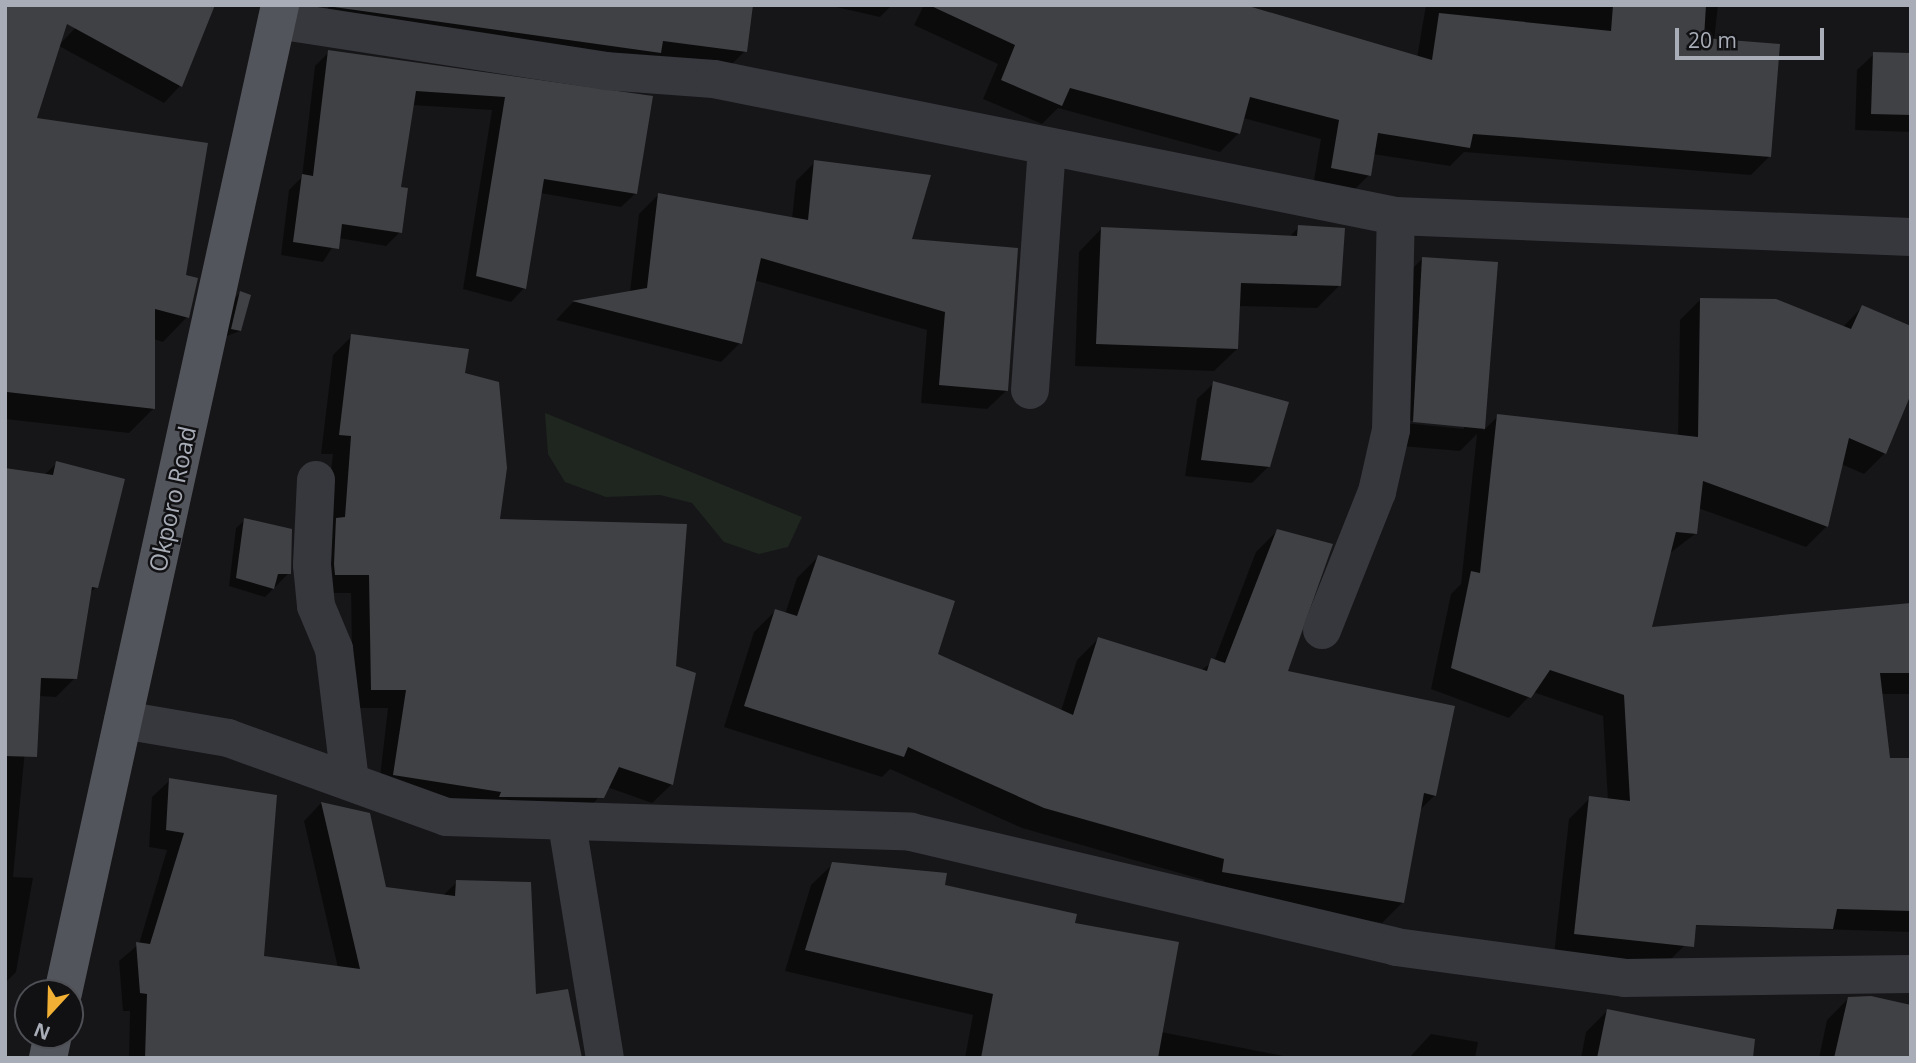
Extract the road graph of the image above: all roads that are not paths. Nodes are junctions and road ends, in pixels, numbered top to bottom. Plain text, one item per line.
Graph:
1 (278, 13) edge
2 (1047, 148) junction
3 (1396, 216) junction
4 (1911, 237) edge
5 (1030, 390) dead end
6 (316, 480) dead end
7 (1322, 630) dead end
8 (123, 720) junction
9 (350, 781) junction
10 (567, 824) junction
11 (1911, 974) edge
12 (66, 979) edge
13 (605, 1058) edge

1 - 2 street
1 - 8 main road, Okporo Road
2 - 3 street
2 - 5 street
3 - 4 street
3 - 7 street
6 - 9 street
8 - 9 street
8 - 12 main road, Okporo Road
9 - 10 street
10 - 11 street
10 - 13 street

